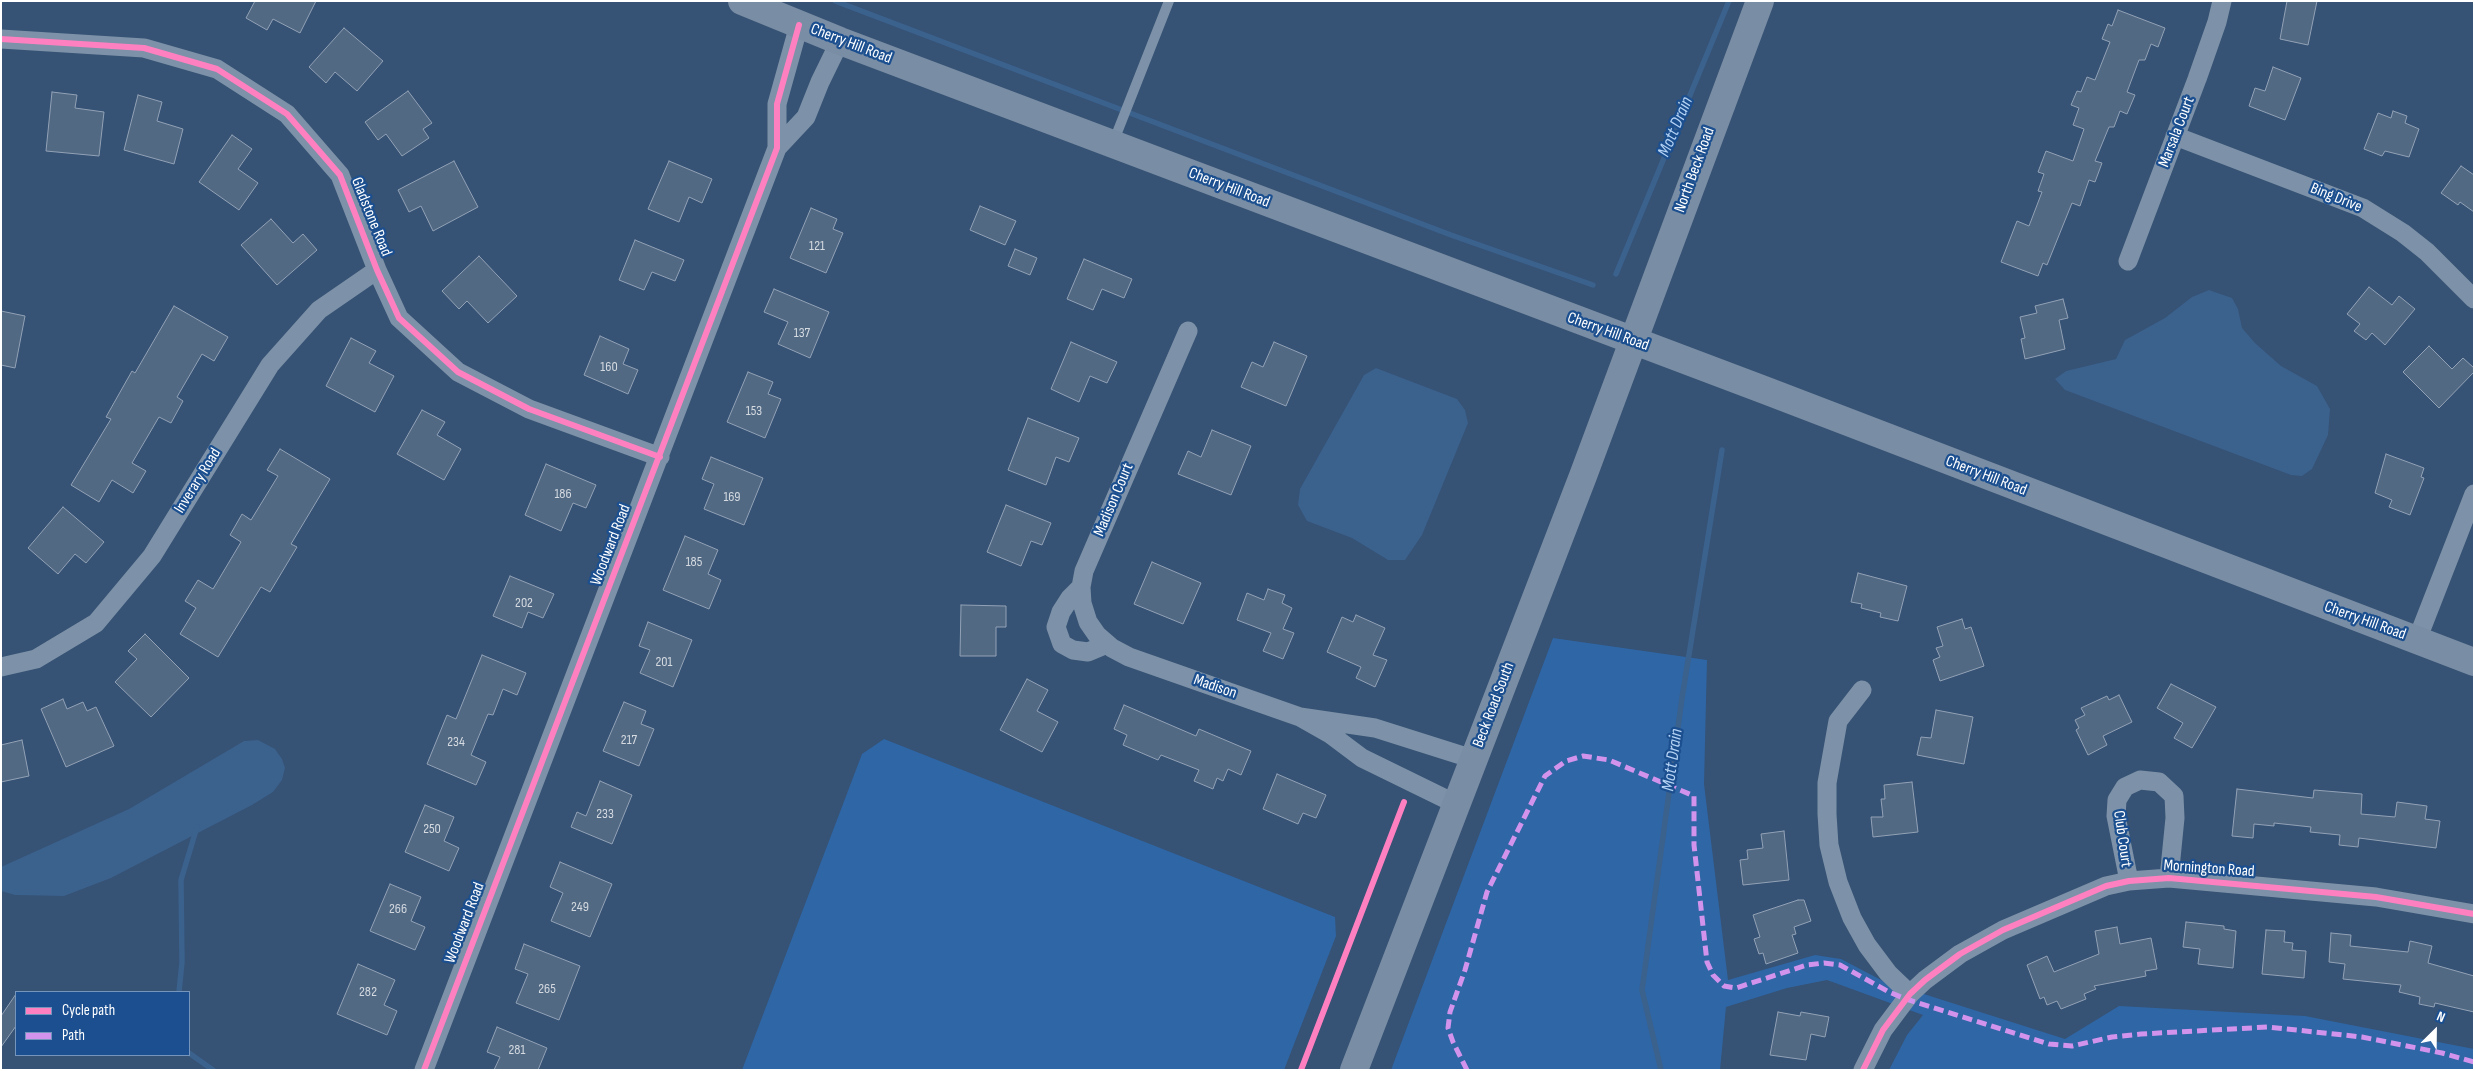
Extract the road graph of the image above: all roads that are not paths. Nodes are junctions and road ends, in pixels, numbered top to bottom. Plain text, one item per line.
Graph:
1 (742, 1) edge
2 (1169, 1) edge
3 (1760, 1) edge
4 (2222, 1) edge
5 (799, 25) junction
6 (1, 39) edge
7 (840, 41) junction
8 (2176, 136) junction
9 (1113, 143) junction
10 (777, 148) junction
11 (2128, 262) dead end
12 (377, 270) junction
13 (2474, 298) edge
14 (1188, 331) dead end
15 (1633, 340) junction
16 (660, 457) junction
17 (2474, 494) edge
18 (1081, 587) junction
19 (2417, 640) junction
20 (1107, 644) junction
21 (1129, 657) joint
22 (2474, 662) edge
23 (1, 668) edge
24 (1862, 690) dead end
25 (1300, 717) junction
26 (1473, 759) junction
27 (1456, 804) junction
28 (2169, 878) junction
29 (2129, 881) junction
30 (2474, 914) edge
31 (1910, 994) junction
32 (424, 1070) edge
33 (1354, 1070) edge
34 (1863, 1070) edge

1 - 5 main road, Cherry Hill Road
2 - 9 lane
3 - 15 main road, North Beck Road
4 - 8 street, Marsala Court
5 - 7 main road, Cherry Hill Road
5 - 10 street, Woodward Road
6 - 12 street, Gladstone Road
7 - 9 main road, Cherry Hill Road
7 - 10 street, Woodward Road
8 - 11 street, Marsala Court
8 - 13 street, Bing Drive
9 - 15 main road, Cherry Hill Road
10 - 16 street, Woodward Road
12 - 16 street, Gladstone Road
12 - 23 street, Inverary Road
14 - 18 street, Madison Court
15 - 19 main road, Cherry Hill Road
15 - 26 main road, Beck Road South
16 - 32 street, Woodward Road
17 - 19 street
18 - 20 street, Madison Court
18 - 20 street
19 - 22 main road, Cherry Hill Road
20 - 21 street, Madison Court
21 - 25 street, Madison
24 - 31 street
25 - 26 street, Madison
25 - 27 street, Madison
26 - 27 main road, Beck Road South
27 - 33 main road, Beck Road South
28 - 29 street, Mornington Road
28 - 29 street, Club Court
28 - 30 street, Mornington Road
29 - 31 street, Mornington Road
31 - 34 street, Mornington Road

